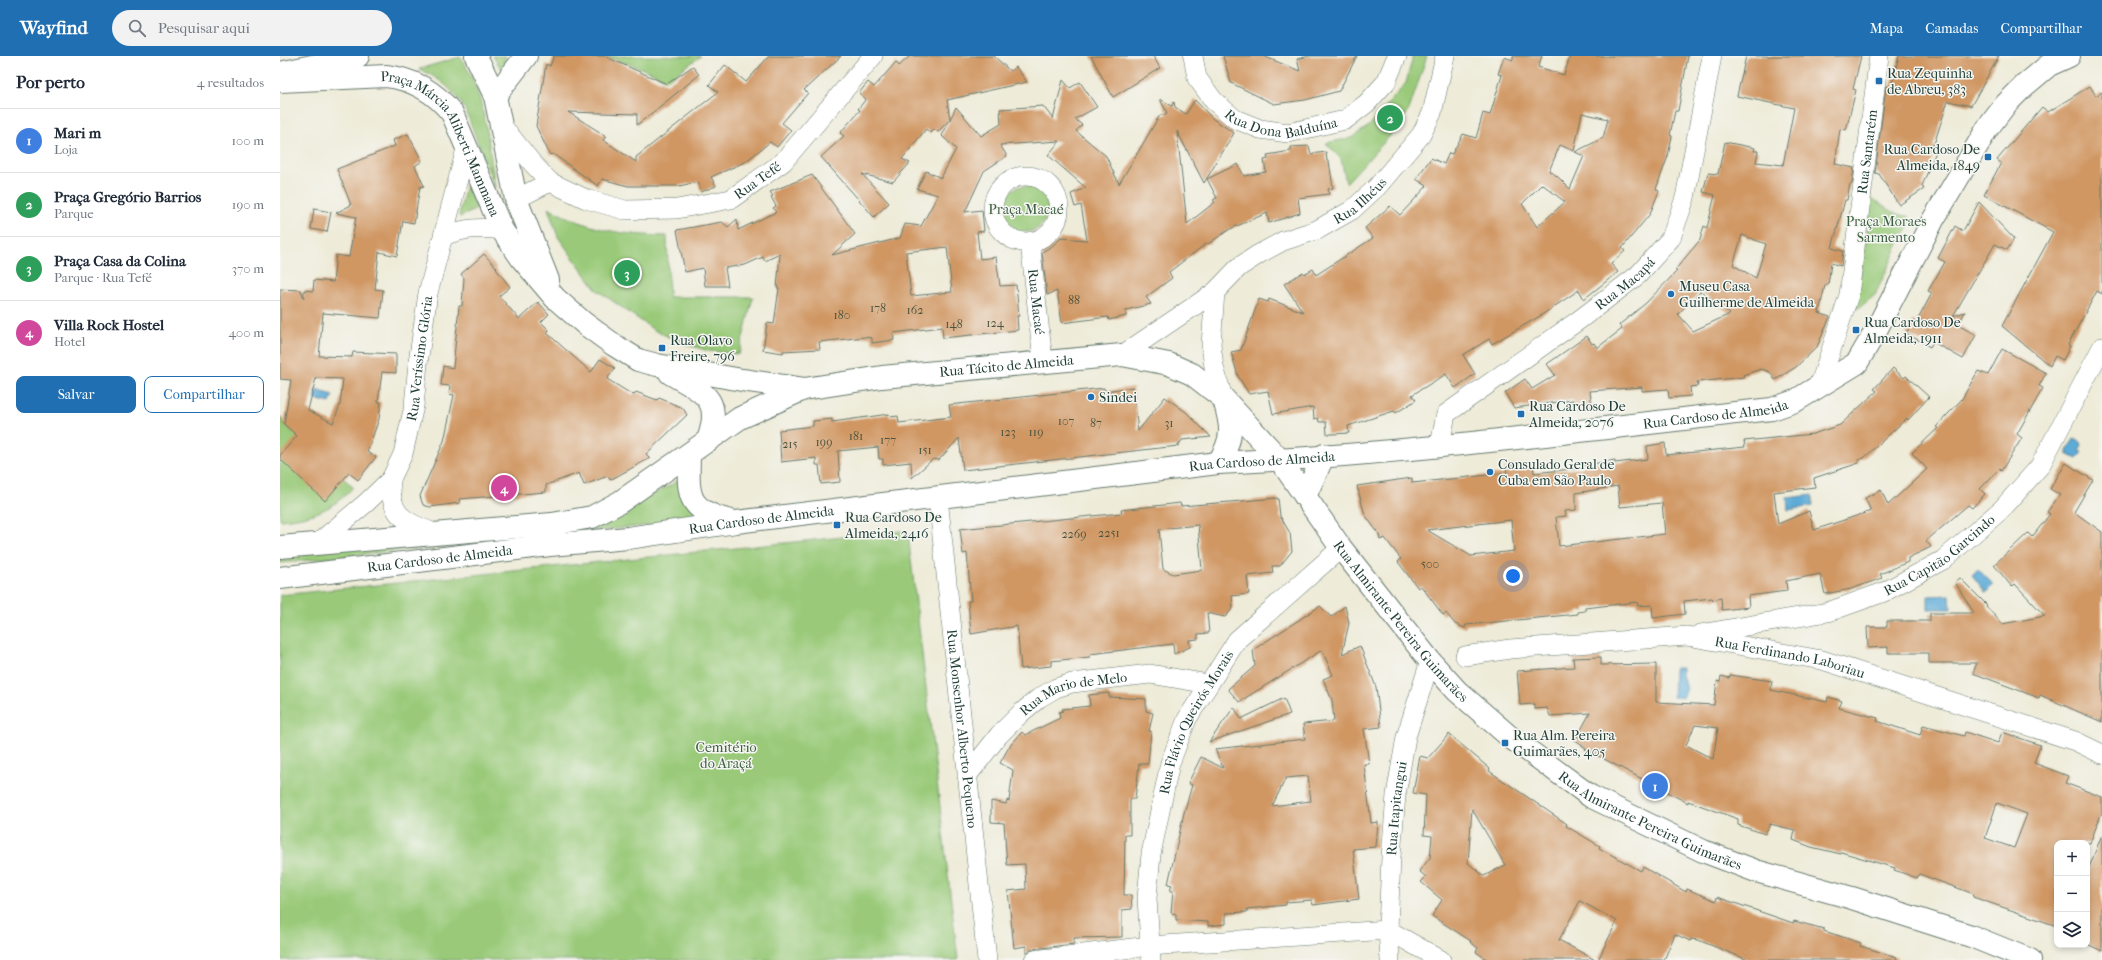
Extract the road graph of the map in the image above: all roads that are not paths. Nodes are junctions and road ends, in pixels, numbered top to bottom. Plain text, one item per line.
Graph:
1 (358, 56) edge
2 (476, 56) edge
3 (526, 56) edge
4 (873, 56) edge
5 (1193, 56) edge
6 (1397, 56) edge
7 (1445, 56) edge
8 (1712, 56) edge
9 (1879, 56) edge
10 (2069, 56) edge
11 (280, 73) edge
12 (280, 81) edge
13 (495, 96) junction
14 (500, 123) junction
15 (466, 149) junction
16 (550, 182) junction
17 (516, 199) junction
18 (502, 230) junction
19 (444, 236) junction
20 (1030, 242) dead end
21 (1215, 292) junction
22 (554, 298) junction
23 (2102, 347) edge
24 (1122, 355) junction
25 (1043, 361) junction
26 (657, 366) junction
27 (1819, 387) junction
28 (804, 389) junction
29 (1223, 398) junction
30 (708, 440) junction
31 (1440, 445) junction
32 (689, 455) junction
33 (1324, 456) junction
34 (1280, 460) junction
35 (1218, 463) junction
36 (390, 479) junction
37 (1305, 496) junction
38 (938, 498) junction
39 (736, 522) junction
40 (438, 534) junction
41 (318, 543) junction
42 (280, 547) edge
43 (1341, 548) junction
44 (280, 578) edge
45 (1687, 636) junction
46 (1465, 656) dead end
47 (1430, 661) junction
48 (1209, 684) junction
49 (2102, 754) edge
50 (967, 776) junction
51 (1388, 930) junction
52 (1150, 953) edge
53 (987, 960) edge
54 (1034, 960) edge
55 (1390, 960) edge
56 (1440, 960) edge
57 (2030, 960) edge

1 - 11 main road
2 - 13 main road, Praça Márcia Aliberti Mammana
3 - 13 main road
4 - 16 street, Rua Tefé
5 - 6 street, Rua Dona Balduína
7 - 21 street, Rua Ilhéus
8 - 31 street, Rua Macapá
9 - 27 street, Rua Santarém
10 - 27 main road, Rua Cardoso de Almeida
12 - 15 main road, Praça Márcia Aliberti Mammana
13 - 14 main road, Praça Márcia Aliberti Mammana
14 - 16 street, Rua Tefé
14 - 17 main road, Praça Márcia Aliberti Mammana
15 - 18 main road, Praça Márcia Aliberti Mammana
15 - 19 street, Rua Veríssimo Glória
16 - 17 street
17 - 22 main road, Praça Márcia Aliberti Mammana
18 - 19 street
18 - 22 main road, Praça Márcia Aliberti Mammana
19 - 36 street, Rua Veríssimo Glória
20 - 25 street, Rua Macaé
21 - 24 street, Rua Ilhéus
21 - 29 street
22 - 26 main road, Praça Márcia Aliberti Mammana
23 - 45 street, Rua Capitão Garcindo
24 - 25 main road, Rua Tácito de Almeida
24 - 29 main road, Rua Tácito de Almeida
25 - 28 main road, Rua Tácito de Almeida
26 - 28 main road, Praça Márcia Aliberti Mammana
26 - 30 main road, Praça Márcia Aliberti Mammana
27 - 31 main road, Rua Cardoso de Almeida
28 - 30 main road, Rua Tácito de Almeida
29 - 34 main road, Rua Tácito de Almeida
29 - 35 main road
30 - 32 main road, Rua Cardoso de Almeida
31 - 33 main road, Rua Cardoso de Almeida
32 - 39 main road
32 - 40 main road, Rua Cardoso de Almeida
33 - 34 main road, Rua Cardoso de Almeida
33 - 37 main road
34 - 35 main road, Rua Cardoso de Almeida
34 - 37 main road, Rua Almirante Pereira Guimarães
35 - 38 main road, Rua Cardoso de Almeida
36 - 40 street, Rua Veríssimo Glória
36 - 41 street, Rua Veríssimo Glória
37 - 43 main road, Rua Almirante Pereira Guimarães
38 - 39 main road, Rua Cardoso de Almeida
38 - 50 street, Rua Monsenhor Alberto Pequeno
39 - 44 main road, Rua Cardoso de Almeida
40 - 41 main road, Rua Cardoso de Almeida
41 - 42 main road, Rua Cardoso de Almeida
43 - 47 main road, Rua Almirante Pereira Guimarães
43 - 48 street, Rua Flávio Queirós Morais
45 - 46 street, Rua Ferdinando Laboriau
45 - 49 street, Rua Ferdinando Laboriau
47 - 51 street, Rua Itapitangui
47 - 57 main road, Rua Almirante Pereira Guimarães
48 - 50 street, Rua Mario de Melo
48 - 52 street, Rua Flávio Queirós Morais
50 - 53 street, Rua Monsenhor Alberto Pequeno
51 - 52 street
51 - 55 street, Rua Itapitangui
51 - 56 street
52 - 54 street

